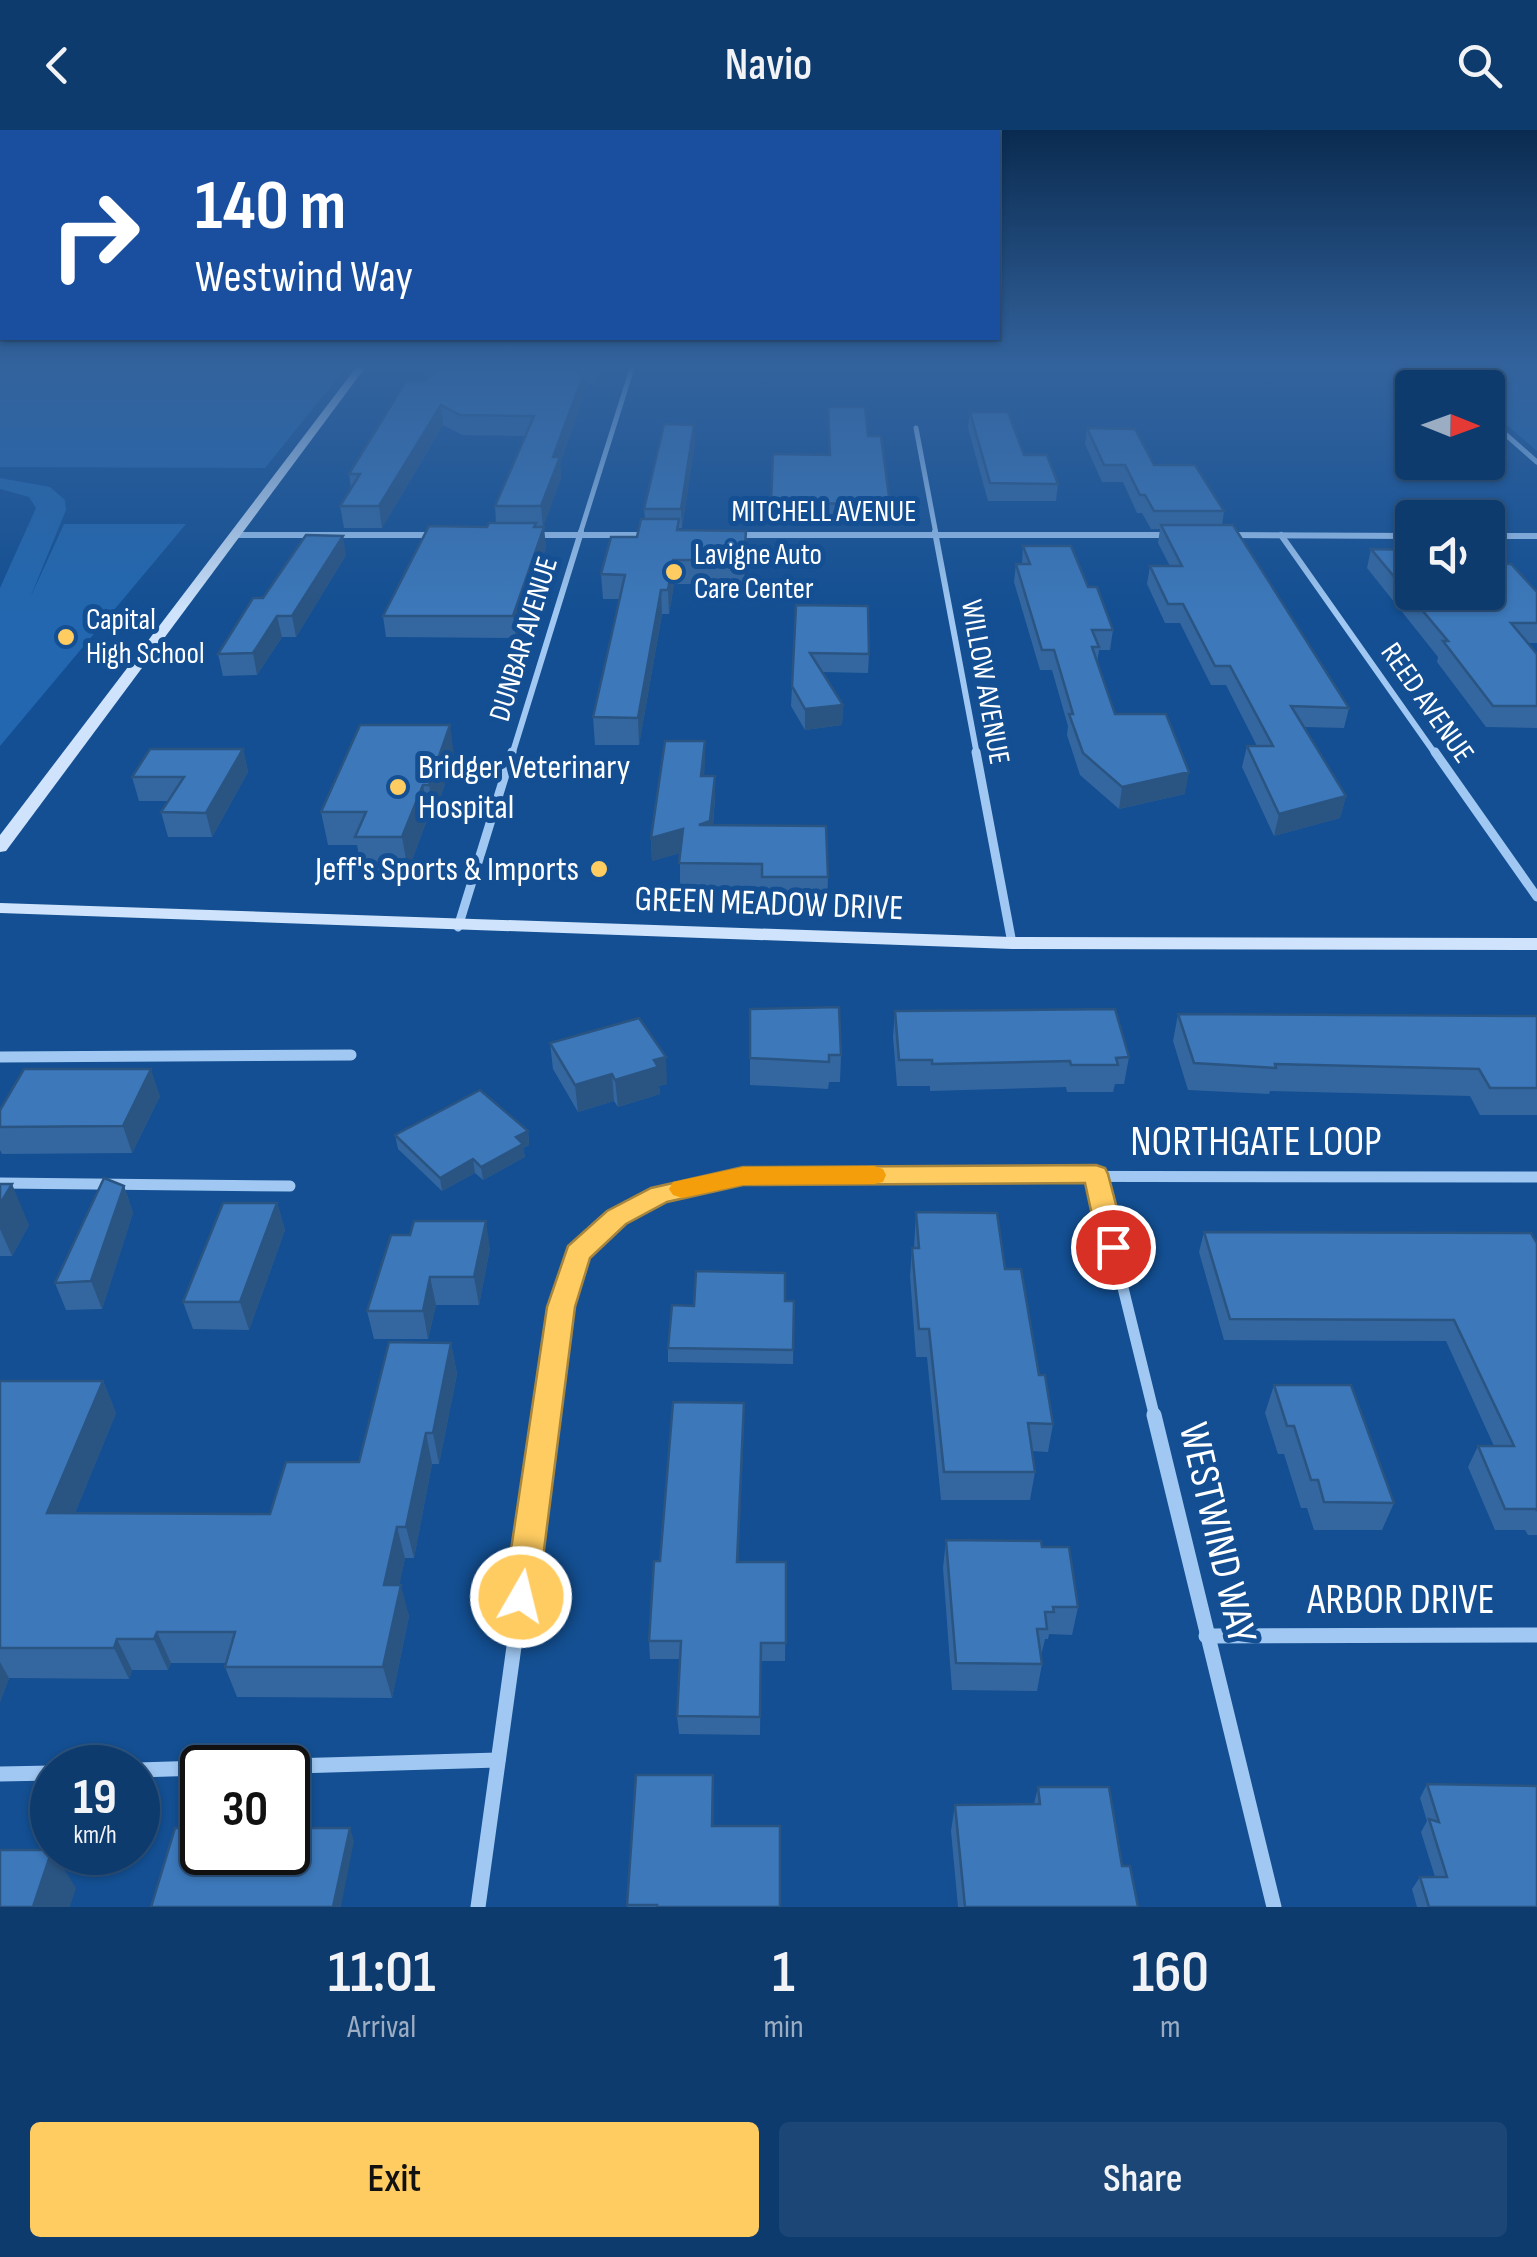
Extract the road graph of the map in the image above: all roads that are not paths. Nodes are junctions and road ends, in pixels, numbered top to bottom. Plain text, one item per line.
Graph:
1 (300, 448) edge
2 (607, 448) edge
3 (920, 448) edge
4 (235, 535) junction
5 (443, 535) edge
6 (521, 535) edge
7 (580, 535) junction
8 (656, 535) edge
9 (731, 535) edge
10 (937, 535) junction
11 (1183, 535) edge
12 (1222, 536) edge
13 (1281, 536) junction
14 (1395, 536) edge
15 (1505, 536) edge
16 (1537, 536) edge
17 (0, 847) edge
18 (1537, 897) edge
19 (0, 908) edge
20 (458, 927) junction
21 (1012, 944) junction
22 (1537, 944) edge
23 (351, 1055) dead end
24 (0, 1058) edge
25 (1096, 1174) junction
26 (1537, 1176) edge
27 (0, 1184) edge
28 (290, 1186) dead end
29 (1537, 1635) edge
30 (1206, 1636) junction
31 (498, 1760) junction
32 (310, 1765) edge
33 (30, 1773) edge
34 (0, 1774) edge
35 (478, 1907) edge
36 (1274, 1907) edge

1 - 4 main road
2 - 7 street, DUNBAR AVENUE
3 - 10 street, WILLOW AVENUE
4 - 5 street
4 - 17 main road
6 - 7 street
7 - 8 street
7 - 20 street, DUNBAR AVENUE
9 - 10 street, MITCHELL AVENUE
10 - 11 street, MITCHELL AVENUE
10 - 21 street, WILLOW AVENUE
12 - 13 street
13 - 14 street
13 - 18 street, REED AVENUE
15 - 16 street
19 - 20 main road, GREEN MEADOW DRIVE
20 - 21 main road, GREEN MEADOW DRIVE
21 - 22 main road, GREEN MEADOW DRIVE
23 - 24 street
25 - 26 street, NORTHGATE LOOP
25 - 30 street, WESTWIND WAY
25 - 31 street, NORTHGATE LOOP
27 - 28 street
29 - 30 street, ARBOR DRIVE
30 - 36 street, WESTWIND WAY
31 - 32 street
31 - 35 street, NORTHGATE LOOP
33 - 34 street

